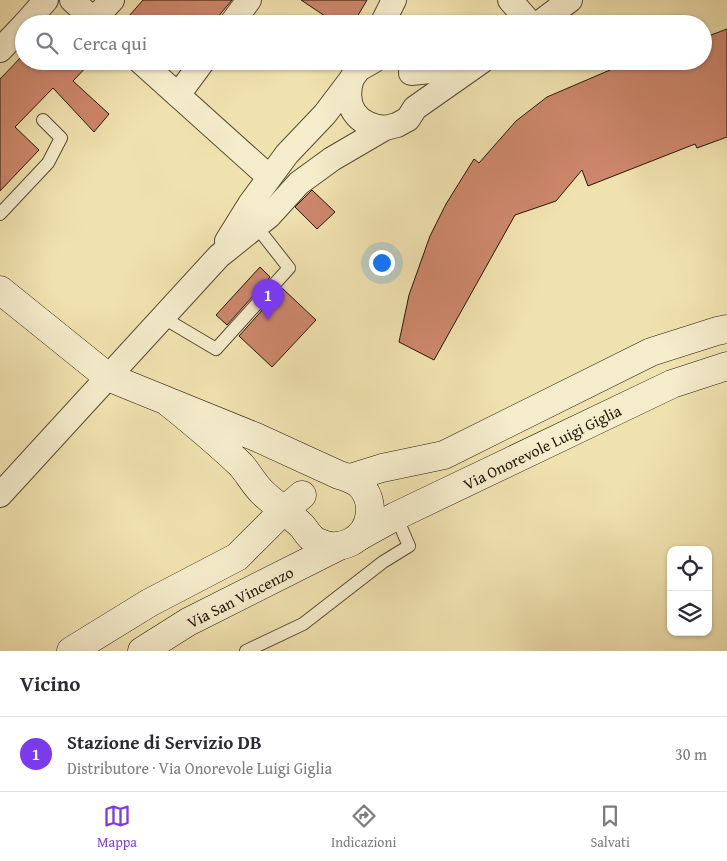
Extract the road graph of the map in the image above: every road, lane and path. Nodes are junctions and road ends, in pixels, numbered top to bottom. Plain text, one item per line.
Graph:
1 (46, 0) edge
2 (72, 0) edge
3 (112, 0) edge
4 (249, 0) edge
5 (394, 0) edge
6 (510, 0) edge
7 (570, 0) edge
8 (32, 15) edge
9 (88, 15) edge
10 (101, 15) edge
11 (238, 15) edge
12 (386, 15) edge
13 (523, 15) edge
14 (550, 15) edge
15 (15, 34) edge
16 (0, 50) edge
17 (150, 70) edge
18 (196, 70) edge
19 (360, 70) edge
20 (361, 70) edge
21 (405, 70) edge
22 (469, 70) edge
23 (178, 95) junction
24 (415, 108) junction
25 (44, 120) dead end
26 (385, 128) junction
27 (269, 177) junction
28 (0, 214) edge
29 (256, 226) junction
30 (219, 256) junction
31 (0, 290) edge
32 (162, 318) junction
33 (727, 329) edge
34 (727, 366) edge
35 (108, 377) junction
36 (169, 403) junction
37 (256, 437) junction
38 (382, 468) junction
39 (344, 476) junction
40 (260, 491) junction
41 (0, 495) edge
42 (296, 511) junction
43 (396, 516) junction
44 (258, 536) junction
45 (349, 541) junction
46 (71, 651) edge
47 (142, 651) edge
48 (246, 651) edge

1 - 8 street
2 - 9 street
3 - 10 street
4 - 11 street
5 - 12 street
6 - 13 street
7 - 14 street
15 - 16 street
17 - 23 street
18 - 23 street
19 - 27 street
20 - 26 street
21 - 24 street
22 - 24 street
23 - 27 street
24 - 26 street
25 - 28 lane
26 - 29 street
27 - 30 street
29 - 30 street
29 - 32 lane
30 - 32 street
31 - 35 main road
32 - 35 street
33 - 38 main road
34 - 43 main road, Via Onorevole Luigi Giglia
35 - 36 main road
35 - 41 street
36 - 37 main road
36 - 40 main road
37 - 38 main road
37 - 39 main road
38 - 39 main road
39 - 42 main road
39 - 45 main road
40 - 42 main road
40 - 44 main road
42 - 44 main road
42 - 45 main road
43 - 45 main road, Via Onorevole Luigi Giglia
43 - 48 lane
44 - 46 main road
45 - 47 main road, Via San Vincenzo

